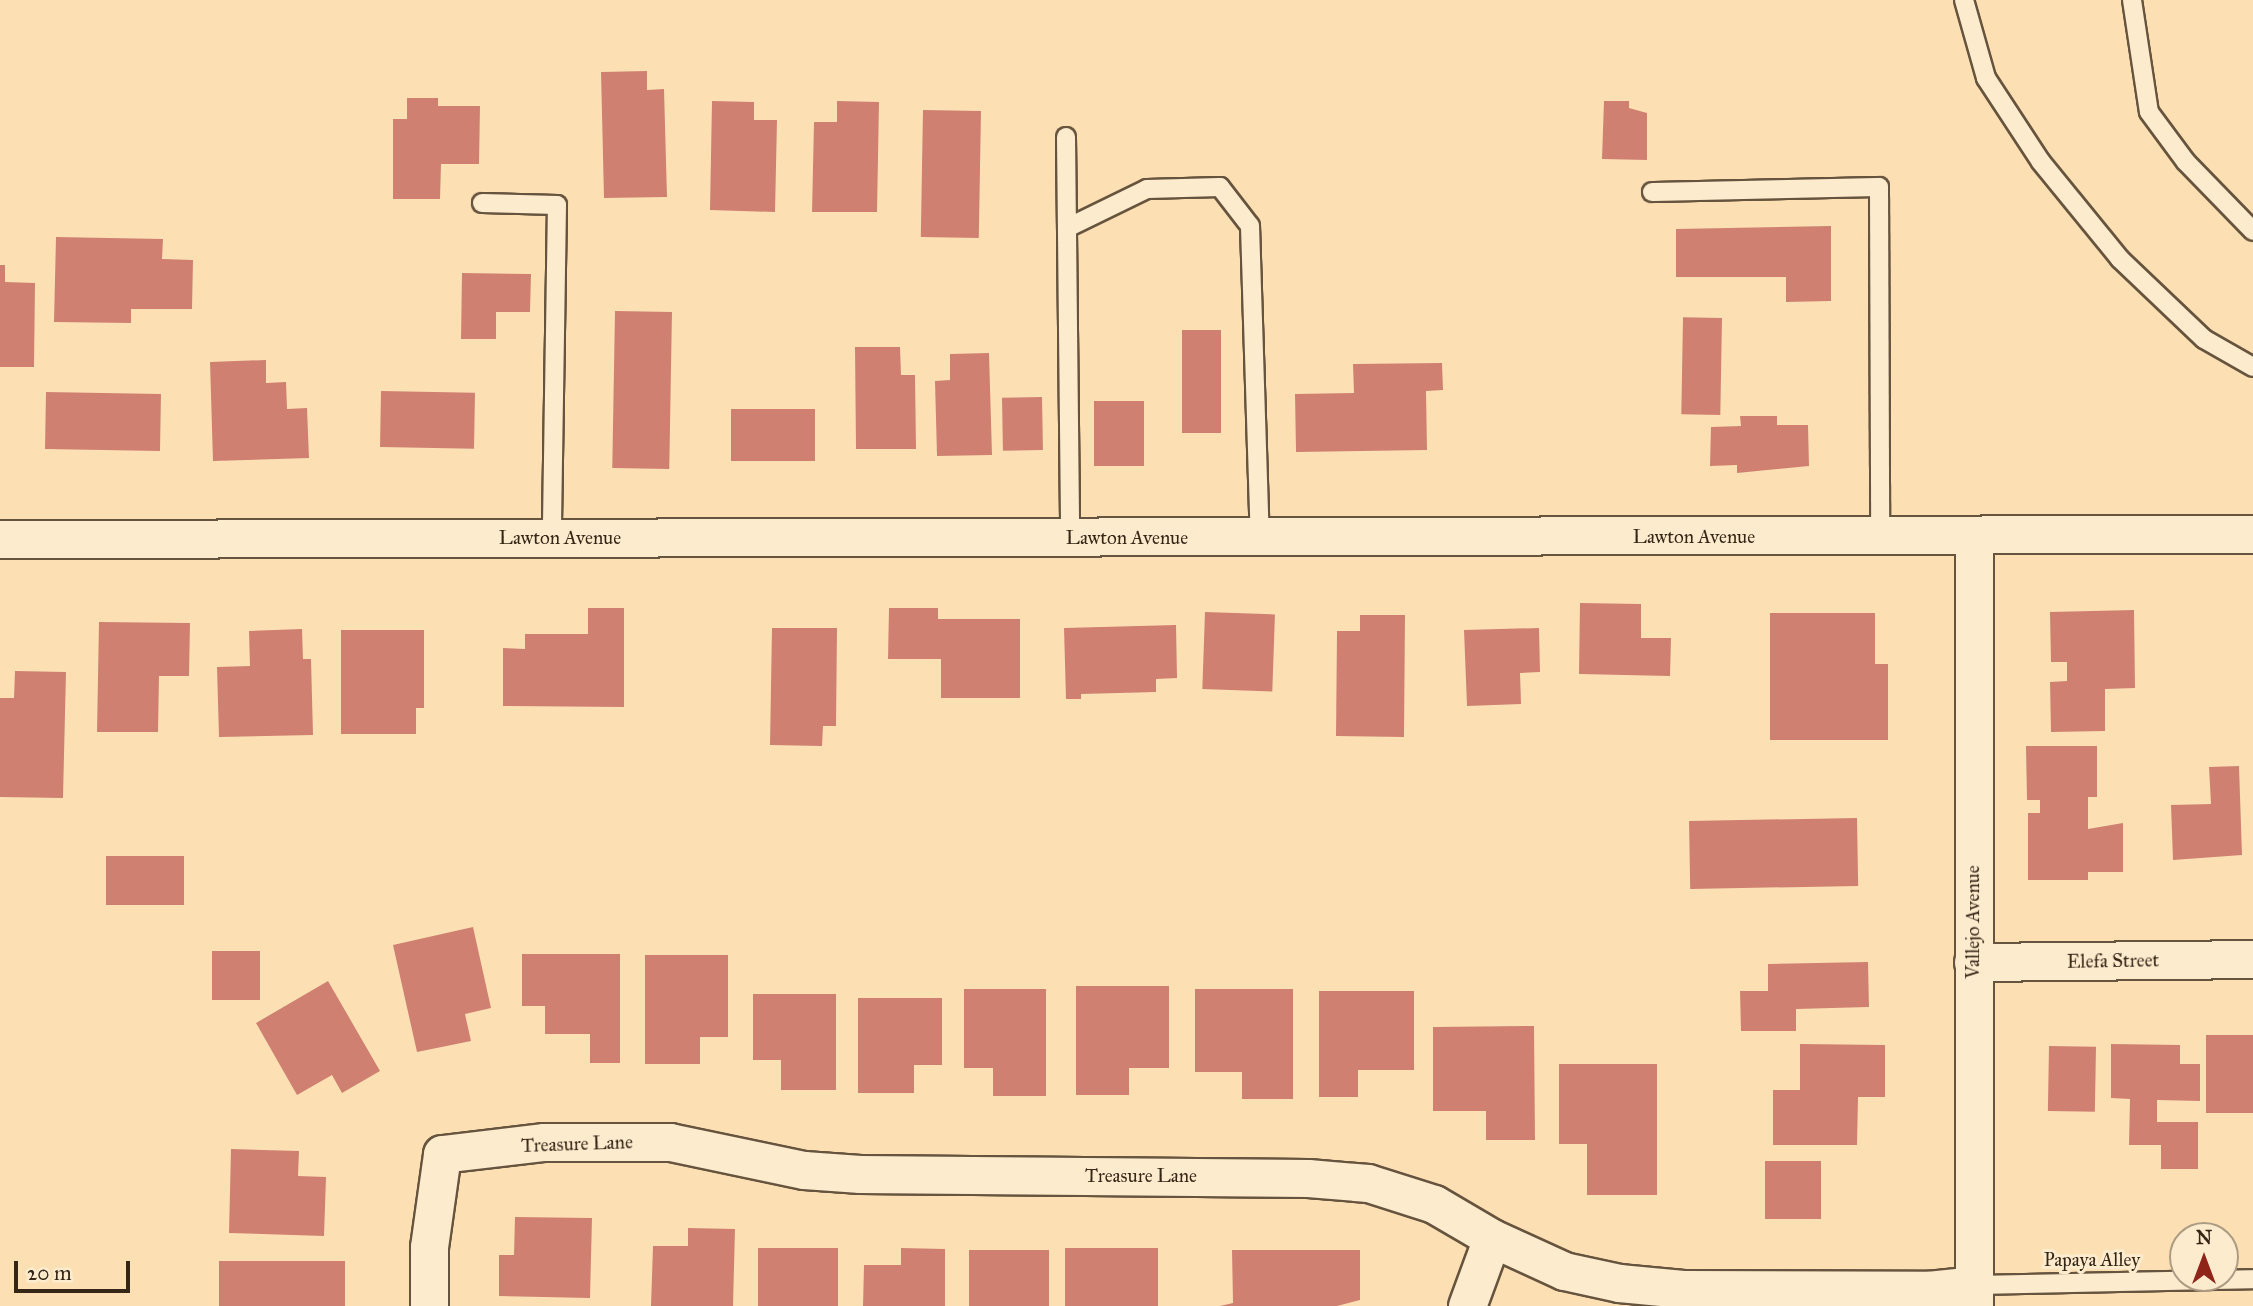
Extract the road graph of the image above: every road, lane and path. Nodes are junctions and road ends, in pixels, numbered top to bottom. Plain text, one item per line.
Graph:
1 (1964, 0) edge
2 (2132, 0) edge
3 (1066, 137) dead end
4 (1653, 192) dead end
5 (482, 203) dead end
6 (1067, 228) junction
7 (2253, 231) edge
8 (2253, 367) edge
9 (2253, 534) edge
10 (1880, 537) junction
11 (1973, 537) junction
12 (552, 538) junction
13 (1070, 538) junction
14 (1259, 538) junction
15 (0, 539) edge
16 (2253, 959) edge
17 (1973, 962) junction
18 (1492, 1238) junction
19 (2253, 1279) edge
20 (1974, 1296) edge
21 (429, 1306) edge
22 (1467, 1306) edge

1 - 8 lane
2 - 7 lane
3 - 6 lane
4 - 10 lane
5 - 12 lane
6 - 13 lane
6 - 14 lane
9 - 11 street, Lawton Avenue
10 - 11 street, Lawton Avenue
10 - 14 street, Lawton Avenue
11 - 17 street, Vallejo Avenue
12 - 13 street, Lawton Avenue
12 - 15 street, Lawton Avenue
13 - 14 street, Lawton Avenue
16 - 17 street, Elefa Street
17 - 20 street, Vallejo Avenue
18 - 20 street, Treasure Lane
18 - 21 street, Treasure Lane
18 - 22 street
19 - 20 lane, Papaya Alley

